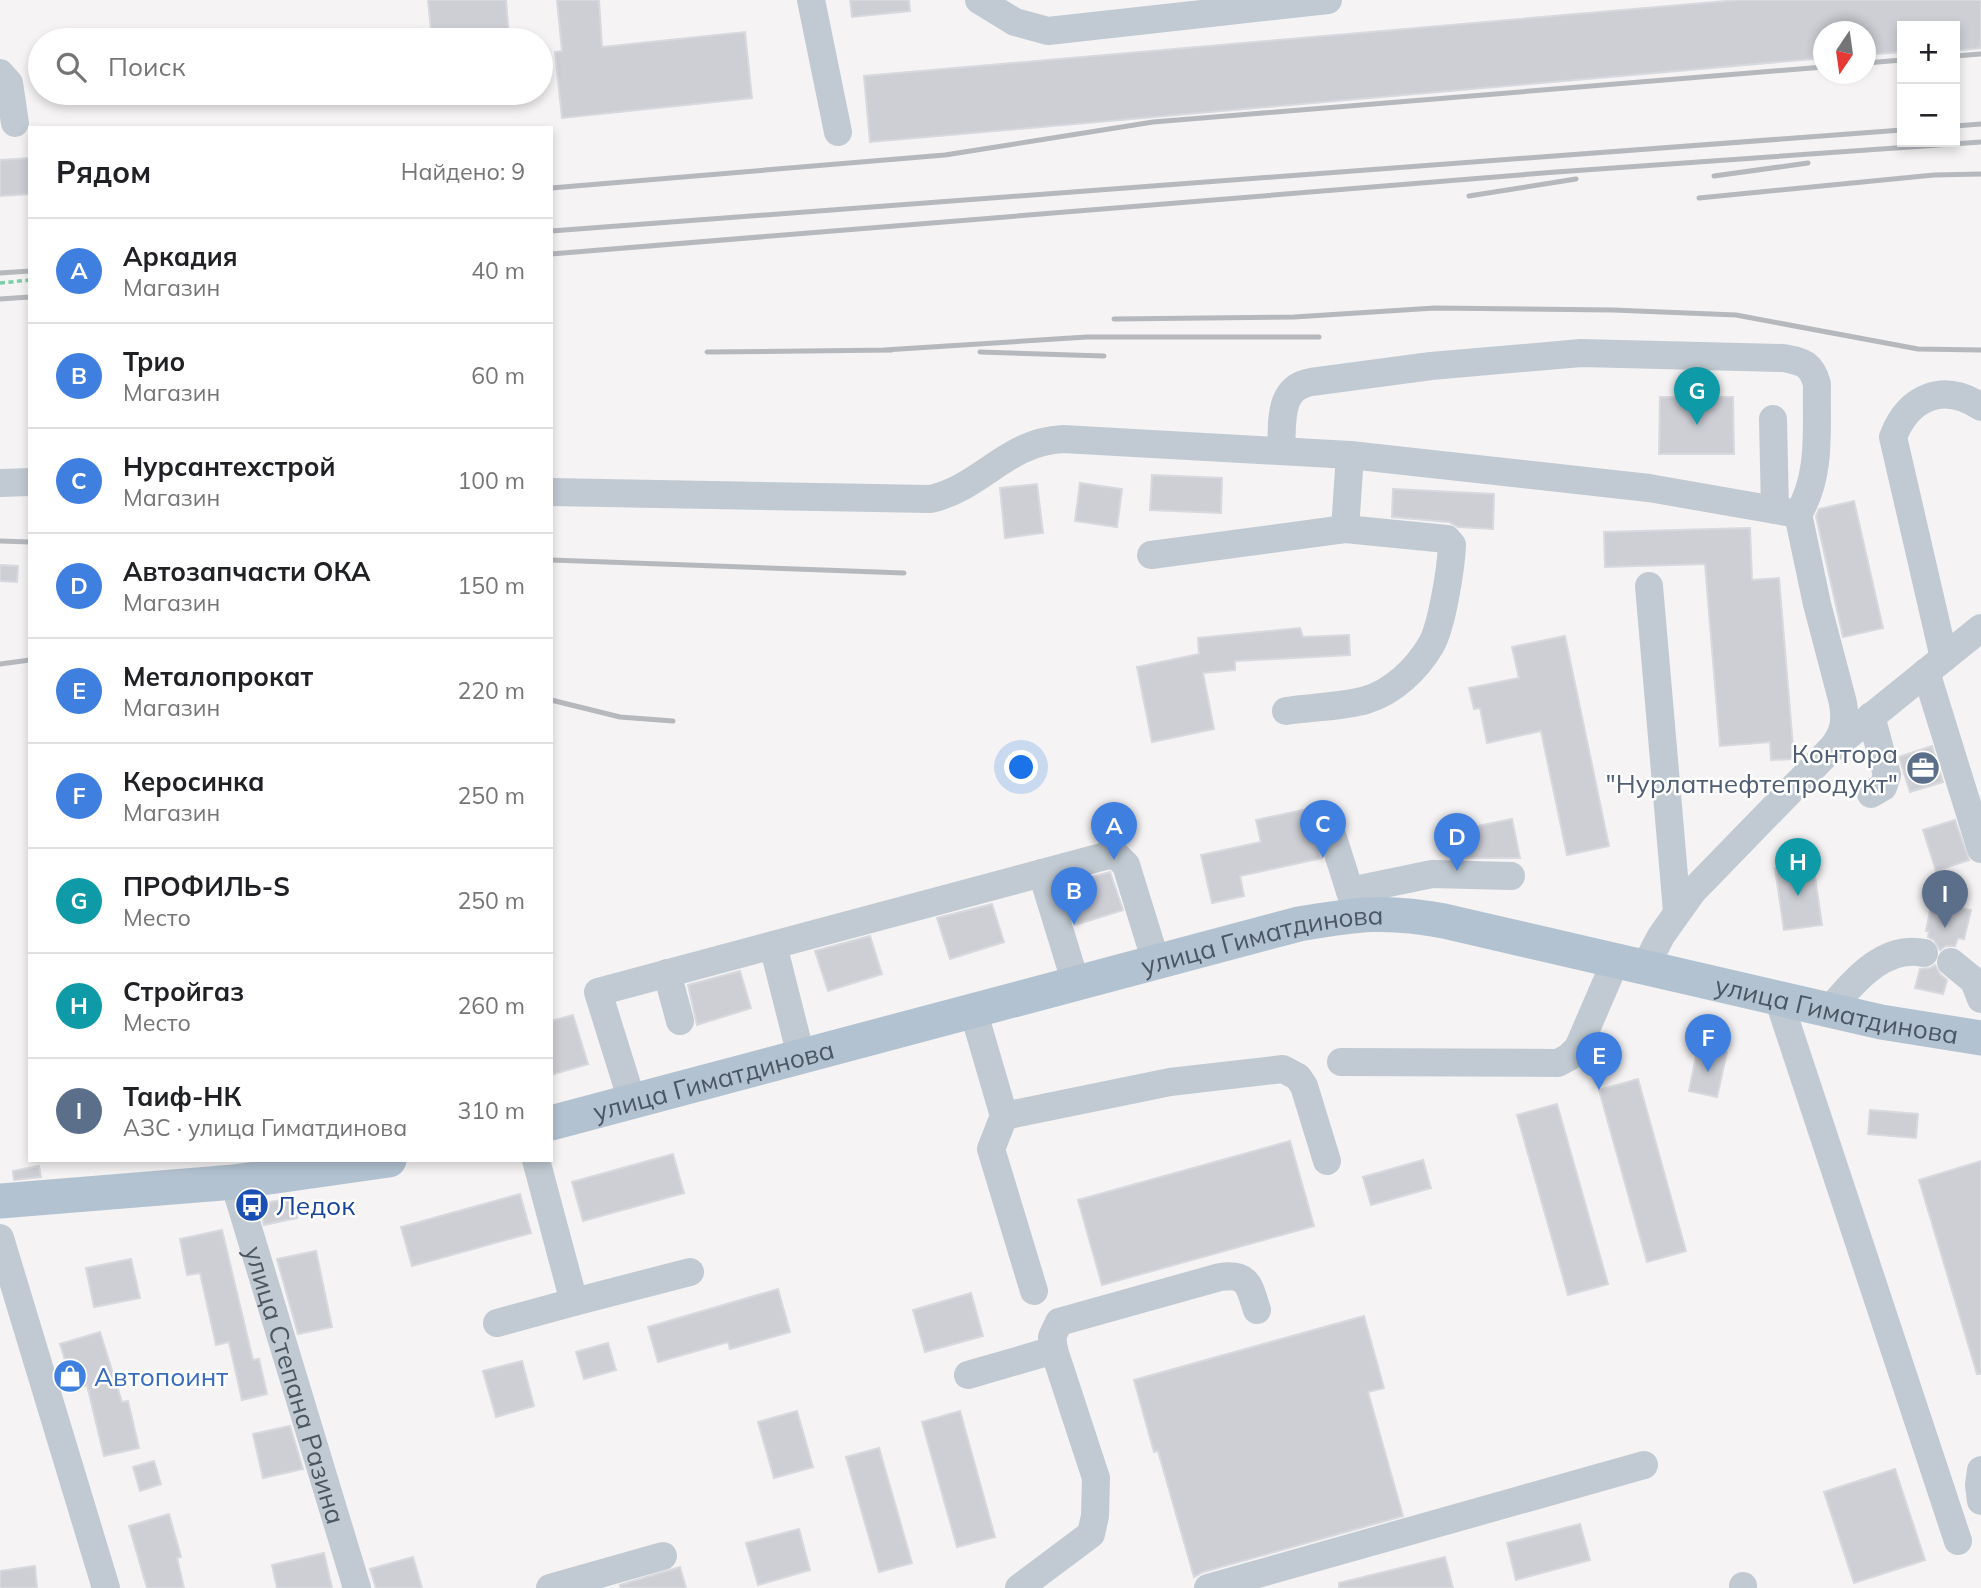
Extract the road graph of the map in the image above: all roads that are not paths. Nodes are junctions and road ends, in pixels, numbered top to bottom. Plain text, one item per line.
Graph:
1 (811, 0) edge
2 (979, 0) edge
3 (1328, 0) edge
4 (0, 73) edge
5 (15, 123) dead end
6 (838, 132) dead end
7 (1981, 407) edge
8 (1773, 419) dead end
9 (1281, 451) junction
10 (1350, 455) junction
11 (28, 482) edge
12 (0, 483) edge
13 (553, 492) edge
14 (1786, 512) junction
15 (1345, 529) junction
16 (1151, 555) dead end
17 (1649, 586) dead end
18 (1981, 628) edge
19 (1935, 665) junction
20 (1286, 711) dead end
21 (1871, 716) junction
22 (1833, 747) junction
23 (1871, 794) dead end
24 (1327, 820) dead end
25 (1981, 849) edge
26 (1042, 873) junction
27 (1511, 876) dead end
28 (1354, 902) junction
29 (1677, 911) junction
30 (773, 945) junction
31 (1924, 953) dead end
32 (1156, 962) junction
33 (1951, 962) dead end
34 (1630, 964) junction
35 (667, 973) junction
36 (1076, 984) junction
37 (1778, 998) junction
38 (1981, 999) edge
39 (973, 1010) junction
40 (1829, 1010) junction
41 (680, 1021) dead end
42 (1981, 1038) edge
43 (801, 1056) junction
44 (1341, 1062) dead end
45 (632, 1101) junction
46 (1004, 1116) junction
47 (553, 1121) edge
48 (1327, 1161) dead end
49 (375, 1162) edge
50 (537, 1162) edge
51 (234, 1182) junction
52 (0, 1200) edge
53 (2, 1250) edge
54 (690, 1272) dead end
55 (1034, 1291) dead end
56 (574, 1302) junction
57 (1257, 1310) dead end
58 (497, 1323) dead end
59 (1054, 1350) junction
60 (968, 1375) dead end
61 (1644, 1465) dead end
62 (1981, 1470) edge
63 (1981, 1501) edge
64 (1958, 1541) dead end
65 (663, 1556) dead end
66 (106, 1588) edge
67 (357, 1588) edge
68 (550, 1588) edge
69 (1019, 1588) edge
70 (1208, 1588) edge

1 - 6 street
2 - 3 street
4 - 5 street
7 - 19 street
8 - 14 street
9 - 10 street
9 - 13 street
9 - 14 street
10 - 14 street
10 - 15 street
11 - 12 street
14 - 22 street
15 - 16 street
15 - 20 street
17 - 29 street
18 - 19 street
19 - 21 street
19 - 25 street
21 - 22 street
21 - 23 street
22 - 29 street
24 - 28 street
26 - 30 street
26 - 32 street
26 - 36 street
27 - 28 street
28 - 32 main road, улица Гиматдинова
28 - 34 main road, улица Гиматдинова
29 - 34 street
30 - 35 street
30 - 43 street
31 - 40 street
32 - 36 main road, улица Гиматдинова
33 - 38 street
34 - 37 main road, улица Гиматдинова
34 - 44 street
35 - 41 street
35 - 45 street
36 - 39 main road, улица Гиматдинова
37 - 40 main road, улица Гиматдинова
37 - 64 street
39 - 43 main road, улица Гиматдинова
39 - 46 street
40 - 42 main road, улица Гиматдинова
43 - 45 main road, улица Гиматдинова
45 - 47 main road, улица Гиматдинова
46 - 48 street
46 - 55 street
49 - 51 main road
50 - 56 street
51 - 52 main road
51 - 67 street, улица Степана Разина
53 - 66 street
54 - 56 street
56 - 58 street
57 - 59 street
59 - 60 street
59 - 69 street
61 - 70 street
62 - 63 street
65 - 68 street

